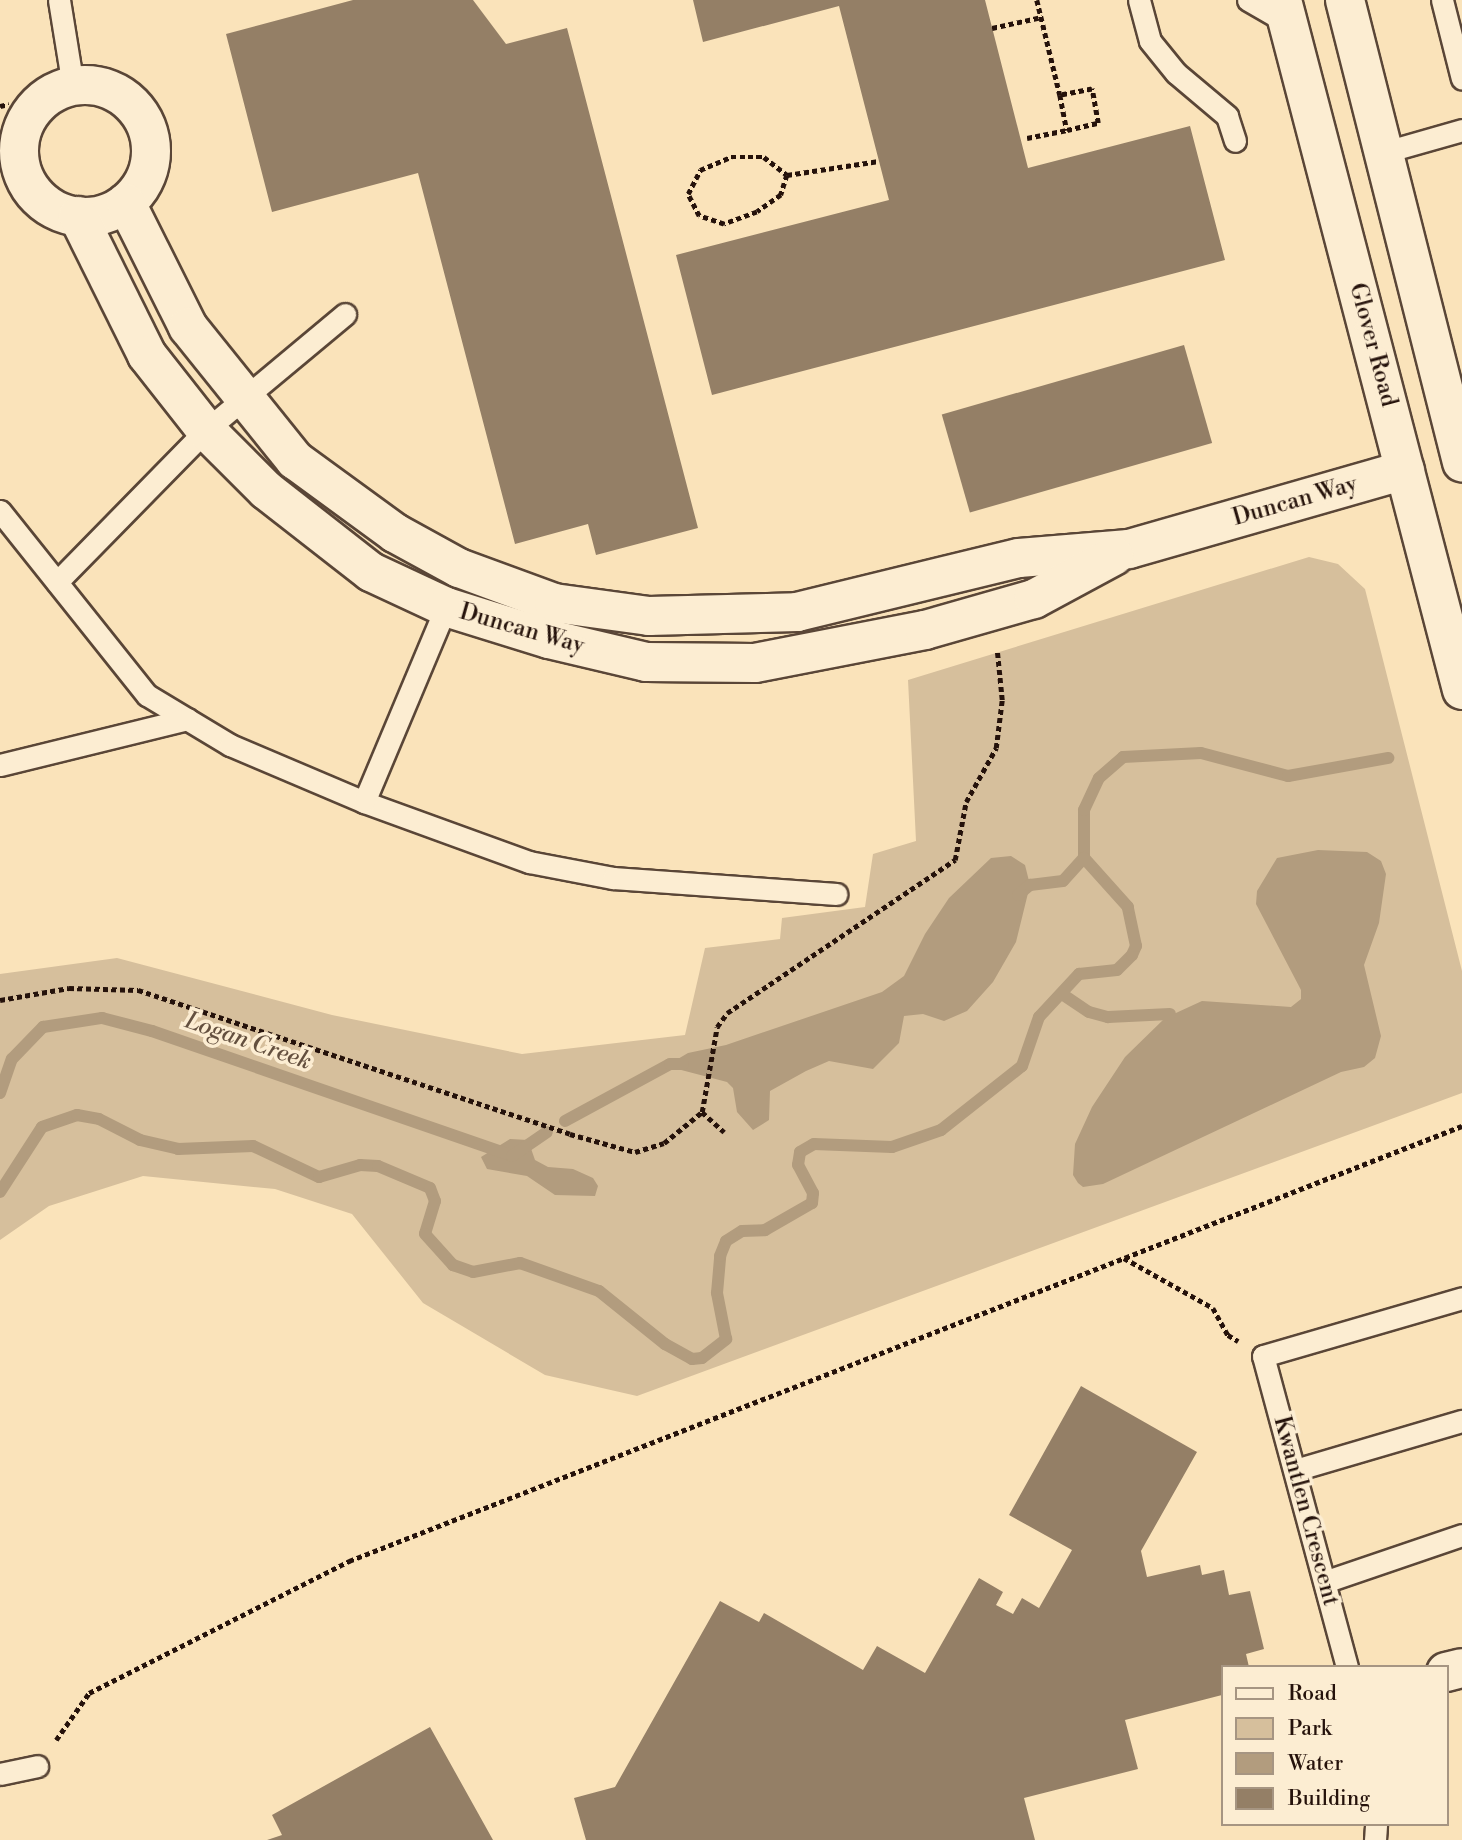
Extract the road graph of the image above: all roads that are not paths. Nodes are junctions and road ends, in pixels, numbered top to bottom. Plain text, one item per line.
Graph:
1 (59, 0) edge
2 (1139, 0) edge
3 (1248, 0) edge
4 (1345, 0) edge
5 (1442, 0) edge
6 (1285, 11) edge
7 (1462, 79) edge
8 (74, 86) junction
9 (1462, 130) edge
10 (1236, 141) dead end
11 (1385, 152) junction
12 (125, 203) junction
13 (78, 216) junction
14 (345, 314) dead end
15 (243, 400) junction
16 (206, 430) junction
17 (1461, 457) edge
18 (1405, 470) junction
19 (0, 510) edge
20 (1129, 549) junction
21 (57, 582) junction
22 (446, 607) junction
23 (1462, 690) edge
24 (187, 719) junction
25 (0, 765) edge
26 (364, 802) junction
27 (836, 894) dead end
28 (1462, 1298) edge
29 (1462, 1421) edge
30 (1295, 1470) junction
31 (1462, 1535) edge
32 (1327, 1581) junction
33 (1347, 1665) edge
34 (37, 1766) road end
35 (0, 1774) edge

1 - 8 lane
2 - 10 lane
3 - 6 lane
4 - 11 street
5 - 7 lane
6 - 18 street, Glover Road
8 - 12 street
8 - 13 street
9 - 11 lane
11 - 17 street
12 - 13 street
12 - 15 street, Duncan Way
13 - 16 street, Duncan Way
14 - 15 lane
15 - 16 lane
15 - 20 street, Duncan Way
16 - 21 lane
16 - 22 street, Duncan Way
17 - 18 street, Duncan Way
18 - 20 street, Duncan Way
18 - 23 street, Glover Road
19 - 21 lane
20 - 22 street, Duncan Way
21 - 24 lane
22 - 26 lane
24 - 25 lane
24 - 26 lane
26 - 27 lane
28 - 30 lane, Kwantlen Crescent
29 - 30 lane
30 - 32 lane, Kwantlen Crescent
31 - 32 lane
32 - 33 lane, Kwantlen Crescent
34 - 35 lane

